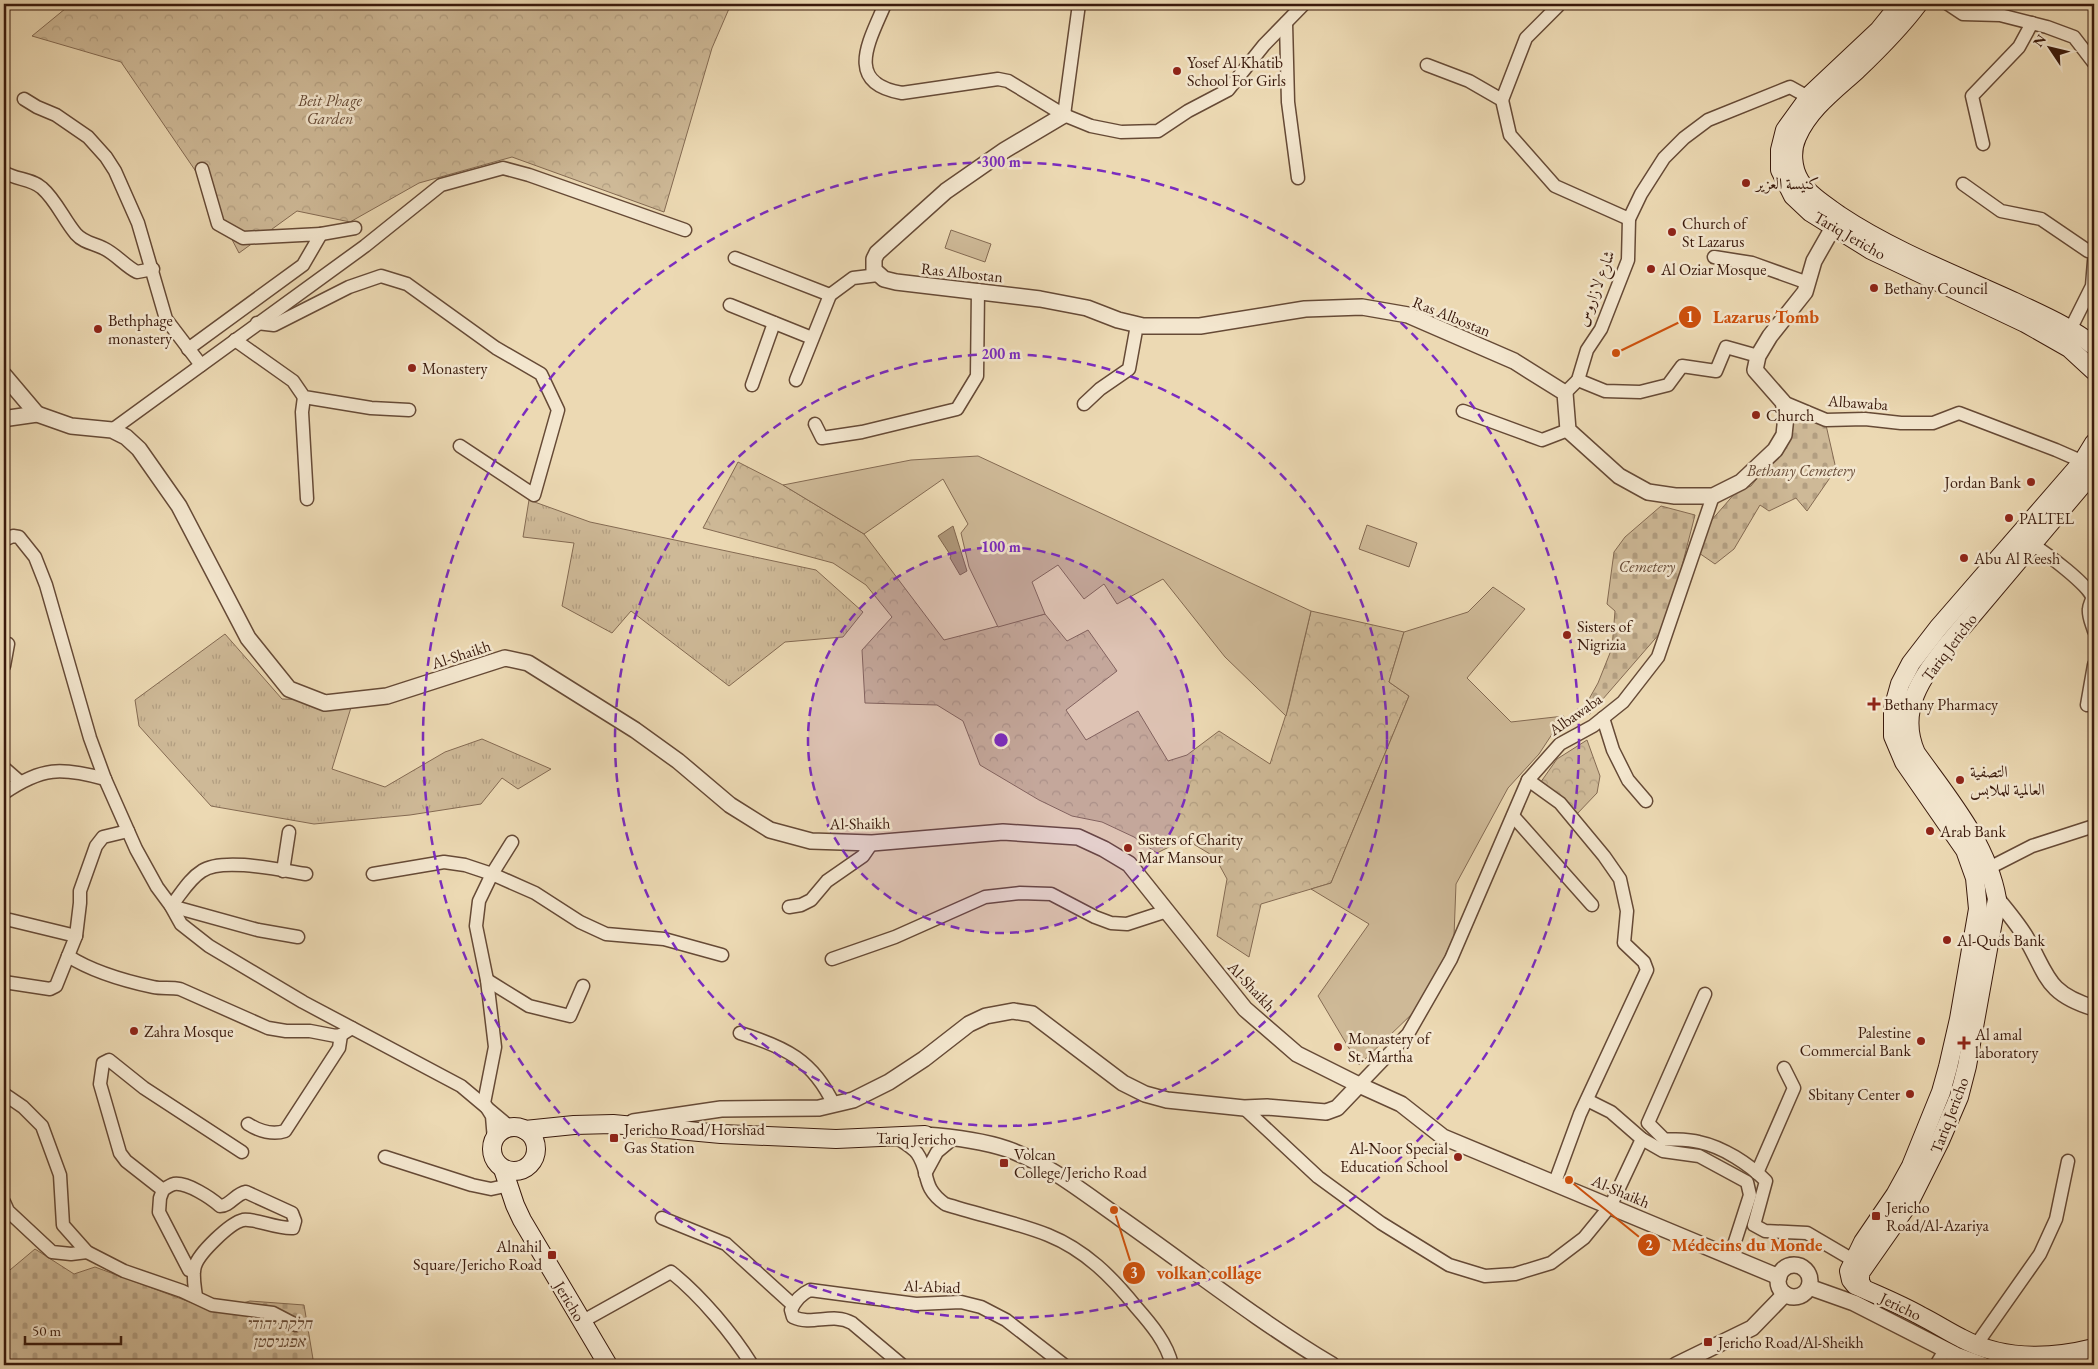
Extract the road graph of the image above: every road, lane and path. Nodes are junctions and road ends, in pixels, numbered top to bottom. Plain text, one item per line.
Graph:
1 (886, 4) edge
2 (1079, 4) edge
3 (1304, 4) edge
4 (1558, 4) edge
5 (1900, 4) edge
6 (1918, 4) edge
7 (1948, 4) edge
8 (1286, 23) junction
9 (2032, 23) junction
10 (2094, 63) edge
11 (1427, 65) dead end
12 (1808, 98) junction
13 (24, 99) dead end
14 (1502, 100) junction
15 (1064, 115) junction
16 (1983, 144) dead end
17 (202, 169) dead end
18 (4, 172) edge
19 (1298, 178) dead end
20 (1963, 184) dead end
21 (1630, 219) junction
22 (1836, 221) junction
23 (355, 228) dead end
24 (686, 230) dead end
25 (321, 234) junction
26 (2094, 252) edge
27 (1714, 257) dead end
28 (735, 258) dead end
29 (2094, 261) edge
30 (153, 269) junction
31 (878, 275) junction
32 (1808, 283) junction
33 (978, 290) junction
34 (830, 295) junction
35 (730, 305) dead end
36 (257, 323) junction
37 (774, 323) junction
38 (1137, 325) junction
39 (2070, 330) junction
40 (812, 338) junction
41 (235, 340) junction
42 (2094, 346) edge
43 (188, 349) junction
44 (1758, 356) junction
45 (200, 365) junction
46 (2094, 371) edge
47 (4, 376) edge
48 (796, 380) dead end
49 (1578, 380) junction
50 (752, 385) dead end
51 (1565, 393) junction
52 (304, 397) junction
53 (1783, 402) junction
54 (1084, 404) dead end
55 (409, 410) dead end
56 (1464, 411) dead end
57 (37, 414) junction
58 (4, 420) edge
59 (815, 424) dead end
60 (112, 430) junction
61 (1568, 430) junction
62 (2094, 443) edge
63 (460, 446) dead end
64 (2090, 467) edge
65 (1713, 496) junction
66 (307, 499) dead end
67 (4, 540) edge
68 (2032, 544) junction
69 (2094, 631) edge
70 (8, 644) dead end
71 (2094, 665) edge
72 (4, 666) edge
73 (2087, 705) dead end
74 (1604, 718) junction
75 (4, 768) edge
76 (105, 779) junction
77 (1528, 780) junction
78 (20, 782) junction
79 (4, 793) edge
80 (1646, 801) dead end
81 (1512, 816) junction
82 (2094, 826) edge
83 (128, 831) junction
84 (289, 832) dead end
85 (512, 842) dead end
86 (872, 843) junction
87 (1990, 868) junction
88 (283, 870) junction
89 (306, 874) dead end
90 (373, 874) dead end
91 (492, 874) junction
92 (1997, 899) junction
93 (1592, 905) dead end
94 (171, 906) junction
95 (789, 907) dead end
96 (1167, 911) junction
97 (10, 920) dead end
98 (1975, 928) junction
99 (1992, 930) junction
100 (76, 936) junction
101 (298, 938) dead end
102 (722, 954) dead end
103 (68, 956) junction
104 (832, 958) dead end
105 (488, 980) junction
106 (4, 982) edge
107 (583, 986) dead end
108 (1705, 994) dead end
109 (2094, 1008) edge
110 (352, 1028) junction
111 (740, 1033) dead end
112 (341, 1036) junction
113 (1784, 1068) dead end
114 (1359, 1085) junction
115 (4, 1094) edge
116 (1586, 1100) junction
117 (484, 1103) junction
118 (834, 1105) junction
119 (1244, 1108) junction
120 (248, 1124) dead end
121 (613, 1124) junction
122 (574, 1126) junction
123 (518, 1129) junction
124 (925, 1135) joint
125 (894, 1136) junction
126 (956, 1137) junction
127 (494, 1140) junction
128 (1642, 1140) junction
129 (242, 1152) dead end
130 (385, 1156) dead end
131 (531, 1161) junction
132 (2068, 1161) dead end
133 (1757, 1173) junction
134 (925, 1174) junction
135 (506, 1177) junction
136 (1554, 1182) junction
137 (163, 1190) junction
138 (1902, 1199) junction
139 (4, 1202) edge
140 (1611, 1206) junction
141 (662, 1218) dead end
142 (531, 1236) junction
143 (87, 1252) junction
144 (1730, 1257) junction
145 (1853, 1260) junction
146 (194, 1272) junction
147 (1779, 1277) junction
148 (1809, 1287) junction
149 (1863, 1288) junction
150 (1785, 1294) junction
151 (196, 1297) junction
152 (792, 1308) junction
153 (583, 1321) junction
154 (296, 1325) dead end
155 (2094, 1337) edge
156 (1976, 1345) junction
157 (2094, 1348) edge
158 (1945, 1350) junction
159 (2046, 1356) junction
160 (608, 1365) edge
161 (752, 1365) edge
162 (902, 1365) edge
163 (1064, 1365) edge
164 (1172, 1365) edge
165 (1332, 1365) edge
166 (1676, 1365) edge
167 (1936, 1365) edge
168 (1983, 1365) edge

1 - 15 street
2 - 15 street
3 - 8 street
4 - 14 street
5 - 12 main road, Tariq Jericho
6 - 22 main road, Tariq Jericho
7 - 9 street
8 - 15 street
8 - 19 street
9 - 10 street
9 - 16 street
11 - 14 street
12 - 21 street, شارع لازاروس
12 - 22 main road, Tariq Jericho
13 - 30 street
14 - 21 street
15 - 31 street
17 - 25 street
18 - 30 street
20 - 26 street
21 - 49 street, شارع لازاروس
22 - 32 street
22 - 39 main road, Tariq Jericho
22 - 46 main road, Tariq Jericho
23 - 25 street
24 - 36 street
25 - 43 street
27 - 32 street
28 - 34 street
29 - 39 street
30 - 43 street
31 - 33 street, Ras Albostan
31 - 34 street
32 - 44 street
33 - 38 street, Ras Albostan
33 - 59 street
34 - 40 street
35 - 37 street
36 - 41 street
36 - 63 street
37 - 40 street
37 - 50 street
38 - 51 street, Ras Albostan
38 - 54 street
39 - 42 main road, Tariq Jericho
40 - 48 street
41 - 45 street
41 - 52 street
43 - 45 street
44 - 49 street
44 - 53 street
45 - 60 street
47 - 57 street
49 - 51 street, شارع لازاروس
51 - 61 street
52 - 55 street
52 - 66 street
53 - 64 street, Albawaba
53 - 65 street
56 - 61 street
57 - 58 street, Al-Shaikh
57 - 60 street, Al-Shaikh
60 - 86 street, Al-Shaikh
61 - 65 street
62 - 64 main road, Tariq Jericho
64 - 68 main road, Tariq Jericho
64 - 98 main road, Tariq Jericho
65 - 74 street, Albawaba
67 - 76 street
68 - 69 street
68 - 87 main road, Tariq Jericho
70 - 72 street
71 - 73 street
74 - 77 street, Albawaba
74 - 80 street
75 - 78 street
76 - 78 street
76 - 83 street
77 - 81 street, Albawaba
77 - 116 street
78 - 79 street
81 - 93 street
81 - 114 street, Albawaba
82 - 87 street
83 - 94 street
83 - 100 street
84 - 88 street
85 - 91 street
86 - 95 street
86 - 96 street, Al-Shaikh
87 - 92 main road, Tariq Jericho
88 - 89 street
88 - 94 street
90 - 91 street
91 - 102 street
91 - 105 street
92 - 99 main road, Tariq Jericho
92 - 109 street
94 - 101 street
94 - 110 street
96 - 104 street
96 - 114 street, Al-Shaikh
97 - 100 street
98 - 99 main road
98 - 138 main road, Tariq Jericho
99 - 138 main road, Tariq Jericho
100 - 103 street
103 - 106 street
103 - 112 street
105 - 107 street
105 - 117 street
108 - 133 street
110 - 112 street
110 - 117 street
111 - 118 street
112 - 120 street
113 - 133 street
114 - 119 street
114 - 136 street, Al-Shaikh
115 - 143 street
116 - 128 street
116 - 136 street
117 - 123 street
117 - 127 street
118 - 119 street
118 - 121 street
119 - 140 street
121 - 122 main road, Jericho
121 - 125 main road, Tariq Jericho
122 - 123 main road, Jericho
122 - 131 main road, Jericho
123 - 127 main road
123 - 131 main road
124 - 125 main road, Tariq Jericho
124 - 126 street, Tariq Jericho
125 - 134 street
126 - 134 street
126 - 165 street, Tariq Jericho
127 - 135 main road
128 - 140 street
128 - 144 street
129 - 137 street
130 - 135 street
131 - 135 main road
131 - 142 main road, Jericho
132 - 156 street
133 - 145 street
134 - 164 street
135 - 142 main road, Jericho
136 - 140 street, Al-Shaikh
137 - 146 street
137 - 146 street
138 - 145 main road
138 - 149 main road, Tariq Jericho
139 - 143 street
140 - 144 street, Al-Shaikh
141 - 152 street
142 - 153 main road, Jericho
143 - 151 street
144 - 147 street, Al-Shaikh
145 - 149 main road, Jericho
146 - 151 street
147 - 148 street
147 - 150 street
148 - 150 street
148 - 158 street
149 - 156 main road, Jericho
150 - 166 street
151 - 154 street
152 - 162 street
152 - 163 street, Al-Abiad
153 - 160 main road, Jericho
153 - 161 street
155 - 159 main road
156 - 159 main road, Jericho
157 - 159 main road, Jericho
158 - 167 street
158 - 168 street

